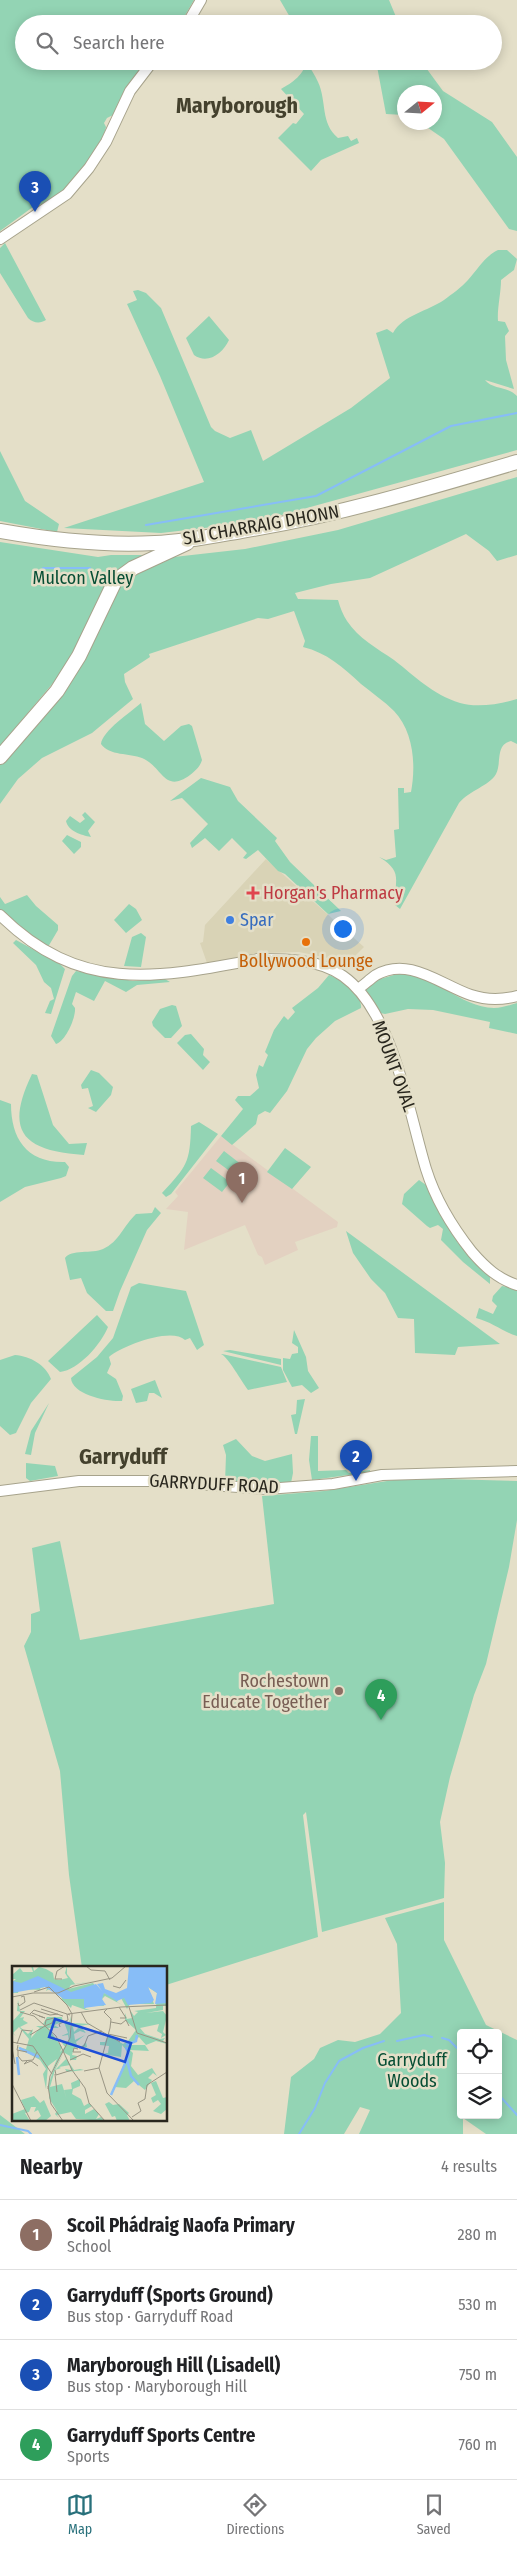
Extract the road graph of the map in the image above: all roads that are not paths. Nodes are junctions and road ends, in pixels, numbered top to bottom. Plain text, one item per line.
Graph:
1 (201, 0) edge
2 (192, 15) edge
3 (145, 70) edge
4 (0, 239) edge
5 (517, 462) edge
6 (0, 531) edge
7 (195, 539) junction
8 (0, 757) edge
9 (0, 915) edge
10 (358, 989) junction
11 (517, 996) edge
12 (517, 1285) edge
13 (517, 1471) edge
14 (0, 1491) edge

1 - 2 street
3 - 4 street
5 - 7 highway, SLI CHARRAIG DHONN
6 - 7 highway, SLI CHARRAIG DHONN
7 - 8 highway
9 - 10 street, MOUNT OVAL
10 - 11 street
10 - 12 street, MOUNT OVAL
13 - 14 street, GARRYDUFF ROAD

